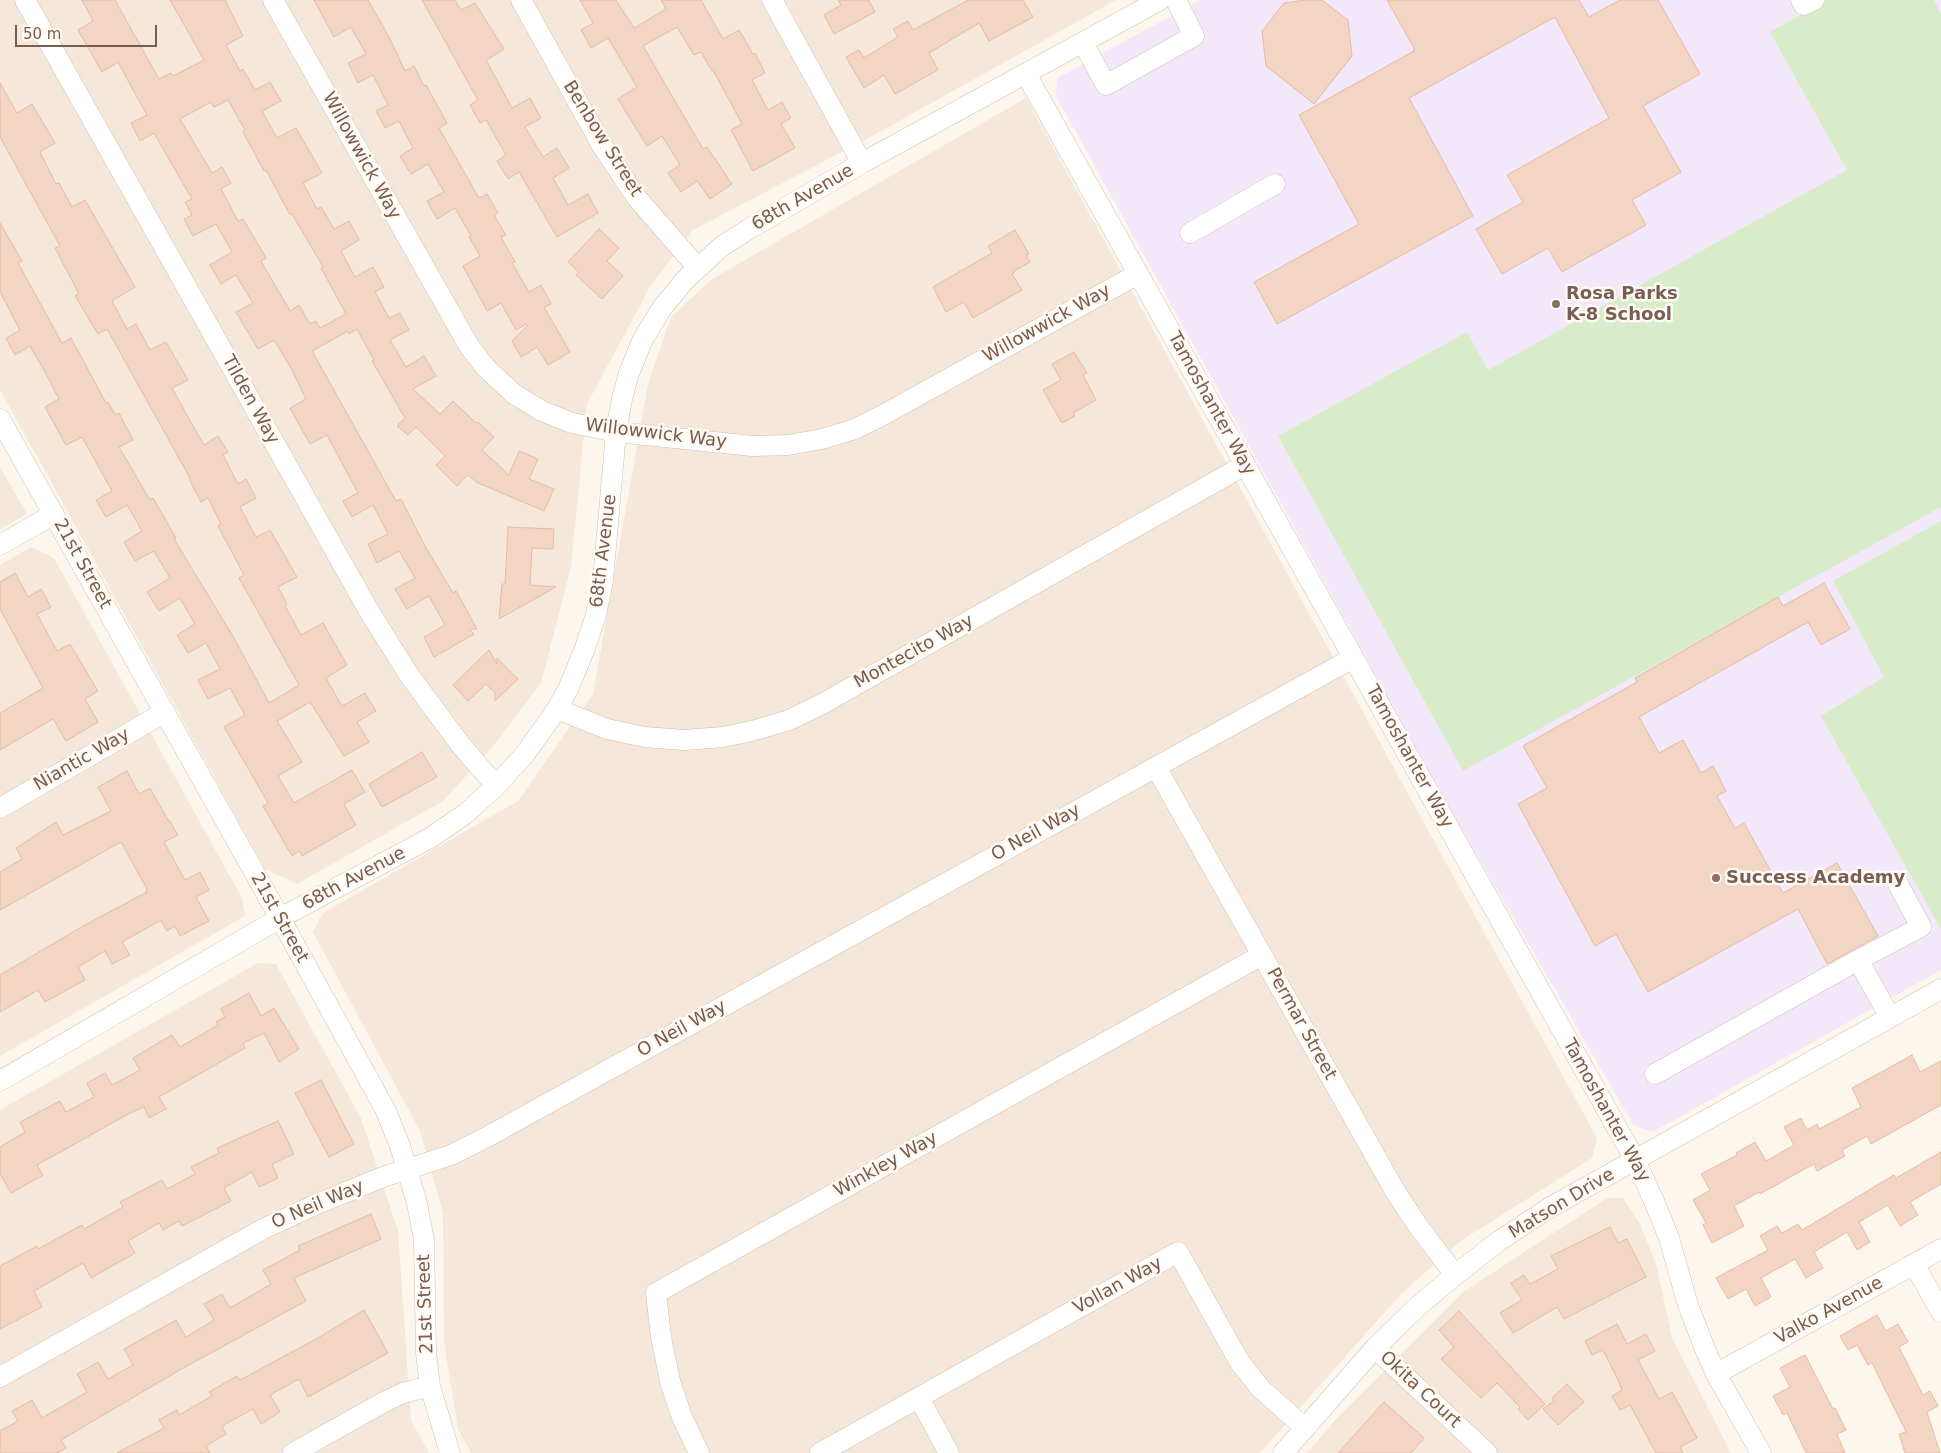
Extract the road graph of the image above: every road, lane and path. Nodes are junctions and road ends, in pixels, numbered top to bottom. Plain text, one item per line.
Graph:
1 (25, 0) edge
2 (273, 0) edge
3 (521, 0) edge
4 (772, 0) edge
5 (1160, 0) edge
6 (1176, 0) edge
7 (1801, 0) edge
8 (1814, 0) edge
9 (1083, 43) junction
10 (1026, 74) junction
11 (862, 164) junction
12 (1275, 184) dead end
13 (1190, 233) dead end
14 (697, 267) junction
15 (1138, 274) junction
16 (0, 419) edge
17 (616, 432) junction
18 (1246, 465) junction
19 (54, 514) junction
20 (0, 545) edge
21 (1353, 658) junction
22 (557, 710) junction
23 (165, 712) junction
24 (1156, 767) junction
25 (496, 786) junction
26 (0, 808) edge
27 (1898, 884) dead end
28 (280, 918) junction
29 (1262, 955) junction
30 (1858, 960) junction
31 (1941, 989) edge
32 (1890, 1017) junction
33 (1655, 1074) dead end
34 (0, 1081) edge
35 (1635, 1160) junction
36 (408, 1169) junction
37 (1941, 1249) edge
38 (1914, 1264) junction
39 (1455, 1275) junction
40 (1941, 1312) edge
41 (1375, 1348) junction
42 (1716, 1374) junction
43 (0, 1377) edge
44 (430, 1386) junction
45 (919, 1398) junction
46 (1304, 1428) junction
47 (293, 1453) edge
48 (450, 1453) edge
49 (699, 1453) edge
50 (820, 1453) edge
51 (949, 1453) edge
52 (1284, 1453) edge
53 (1487, 1453) edge
54 (1761, 1453) edge

1 - 25 street, Tilden Way
2 - 17 street, Willowwick Way
3 - 14 street, Benbow Street
4 - 11 street
5 - 9 street, 68th Avenue
6 - 9 street
7 - 8 street
9 - 10 street, 68th Avenue
10 - 11 street, 68th Avenue
10 - 15 street, Tamoshanter Way
11 - 14 street, 68th Avenue
12 - 13 street
14 - 17 street, 68th Avenue
15 - 17 street, Willowwick Way
15 - 18 street, Tamoshanter Way
16 - 19 street, 21st Street
17 - 22 street, 68th Avenue
18 - 21 street, Tamoshanter Way
18 - 22 street, Montecito Way
19 - 20 street
19 - 23 street, 21st Street
21 - 24 street, O Neil Way
21 - 35 street, Tamoshanter Way
22 - 25 street, 68th Avenue
23 - 26 street, Niantic Way
23 - 28 street, 21st Street
24 - 29 street, Permar Street
24 - 36 street, O Neil Way
25 - 28 street, 68th Avenue
27 - 30 street
28 - 34 street, 68th Avenue
28 - 36 street, 21st Street
29 - 39 street, Permar Street
29 - 49 street, Winkley Way
30 - 32 street
30 - 33 street
31 - 32 street, Matson Drive
32 - 35 street, Matson Drive
35 - 39 street, Matson Drive
35 - 42 street, Tamoshanter Way
36 - 43 street, O Neil Way
36 - 44 street, 21st Street
37 - 38 street, Valko Avenue
38 - 40 street
38 - 42 street, Valko Avenue
39 - 41 street, Matson Drive
41 - 46 street, Matson Drive
41 - 53 street, Okita Court
42 - 54 street, Tamoshanter Way
44 - 47 street
44 - 48 street, 21st Street
45 - 46 street, Vollan Way
45 - 50 street, Vollan Way
45 - 51 street
46 - 52 street, Matson Drive

